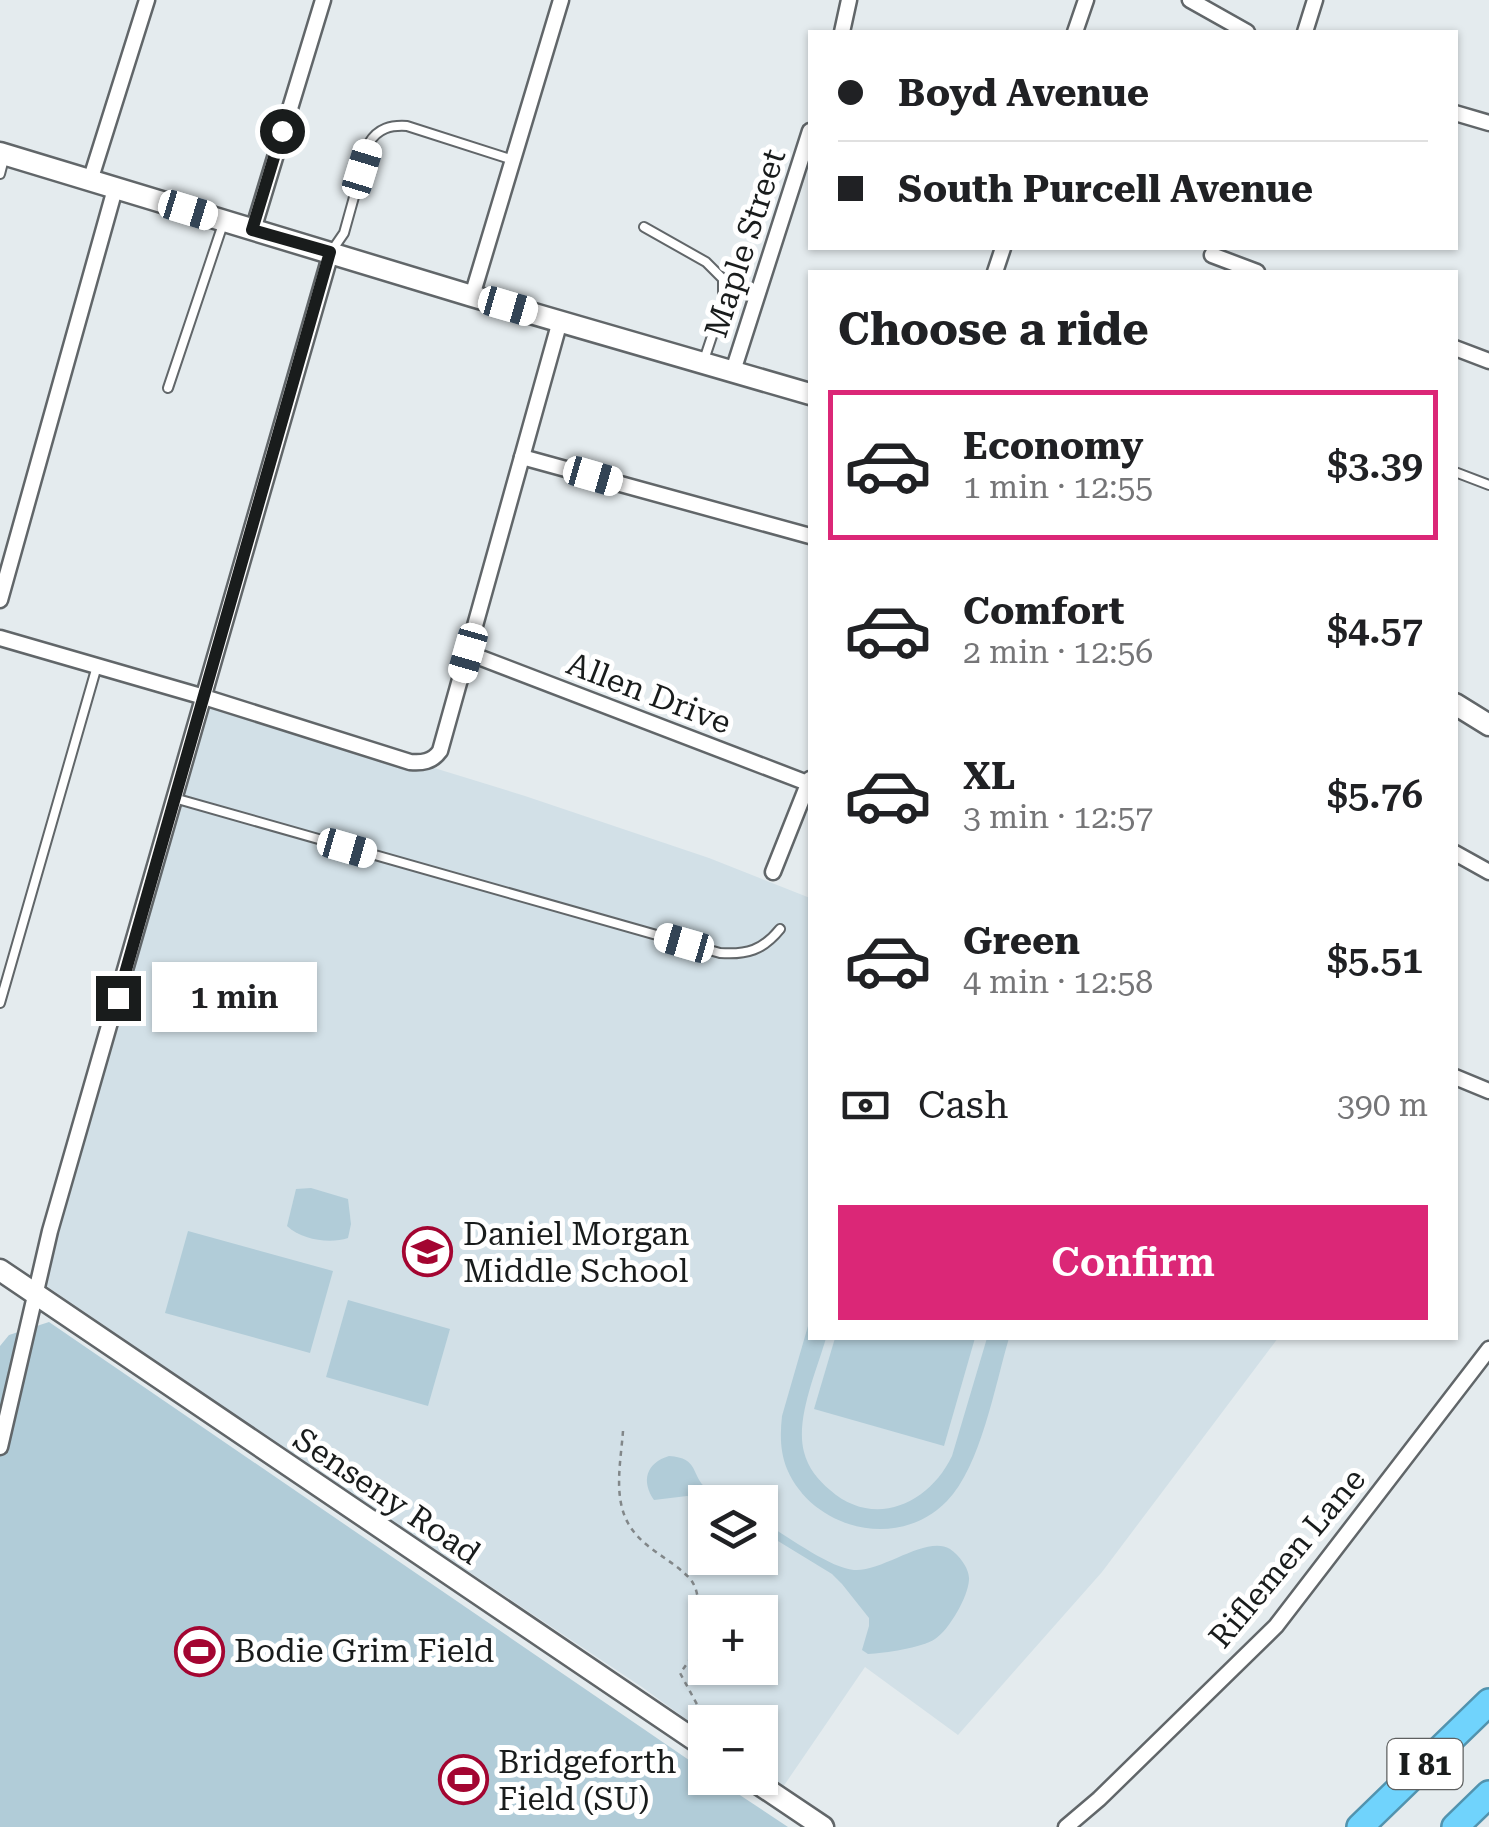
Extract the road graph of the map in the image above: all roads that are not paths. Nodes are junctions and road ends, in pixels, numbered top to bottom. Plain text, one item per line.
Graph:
1 (146, 0) edge
2 (322, 0) edge
3 (560, 0) edge
4 (848, 0) edge
5 (1086, 0) edge
6 (1190, 0) edge
7 (1316, 0) edge
8 (842, 30) edge
9 (1076, 30) edge
10 (1244, 30) edge
11 (1306, 30) edge
12 (1458, 113) edge
13 (1489, 123) edge
14 (808, 138) edge
15 (513, 160) junction
16 (2, 161) edge
17 (90, 181) junction
18 (115, 188) junction
19 (224, 222) junction
20 (644, 228) dead end
21 (252, 230) junction
22 (1213, 251) edge
23 (330, 252) junction
24 (1253, 270) edge
25 (472, 296) junction
26 (560, 321) junction
27 (1458, 349) edge
28 (1489, 361) edge
29 (703, 363) junction
30 (732, 371) junction
31 (168, 388) dead end
32 (808, 393) edge
33 (522, 456) junction
34 (1458, 473) edge
35 (1489, 485) edge
36 (808, 535) edge
37 (0, 600) edge
38 (0, 638) edge
39 (468, 653) junction
40 (97, 666) junction
41 (204, 697) junction
42 (1458, 706) edge
43 (1489, 724) edge
44 (808, 782) edge
45 (808, 785) edge
46 (174, 798) junction
47 (1458, 855) edge
48 (774, 872) dead end
49 (1489, 872) edge
50 (780, 929) dead end
51 (0, 1003) edge
52 (1458, 1079) edge
53 (1489, 1092) edge
54 (0, 1270) edge
55 (36, 1294) junction
56 (1489, 1349) edge
57 (0, 1447) edge
58 (1489, 1702) edge
59 (688, 1736) edge
60 (1489, 1794) edge
61 (774, 1795) edge
62 (817, 1825) edge
63 (1066, 1827) edge
64 (1360, 1827) edge
65 (1455, 1827) edge

1 - 17 street
2 - 21 street
3 - 15 street
4 - 8 street
5 - 9 street
6 - 10 street
7 - 11 street
12 - 13 street
14 - 30 street, Maple Street
15 - 23 lane
15 - 25 street
16 - 17 main road
17 - 18 main road
18 - 19 main road
18 - 37 street
19 - 21 main road
19 - 31 lane
20 - 29 lane
21 - 23 main road
22 - 24 street
23 - 25 main road
23 - 41 street
25 - 26 main road
26 - 29 main road
26 - 33 street
27 - 28 street
29 - 30 main road
30 - 32 main road
33 - 36 street
33 - 39 street
34 - 35 lane
38 - 40 street
39 - 41 street
39 - 44 street, Allen Drive
40 - 41 street
40 - 51 lane
41 - 46 street
42 - 43 main road
45 - 48 street
46 - 50 lane
46 - 55 street
47 - 49 street
52 - 53 street
54 - 55 main road, Senseny Road
55 - 57 street
55 - 59 main road, Senseny Road
56 - 63 street, Riflemen Lane
58 - 64 highway, I 81
60 - 65 highway, I 81
61 - 62 main road

